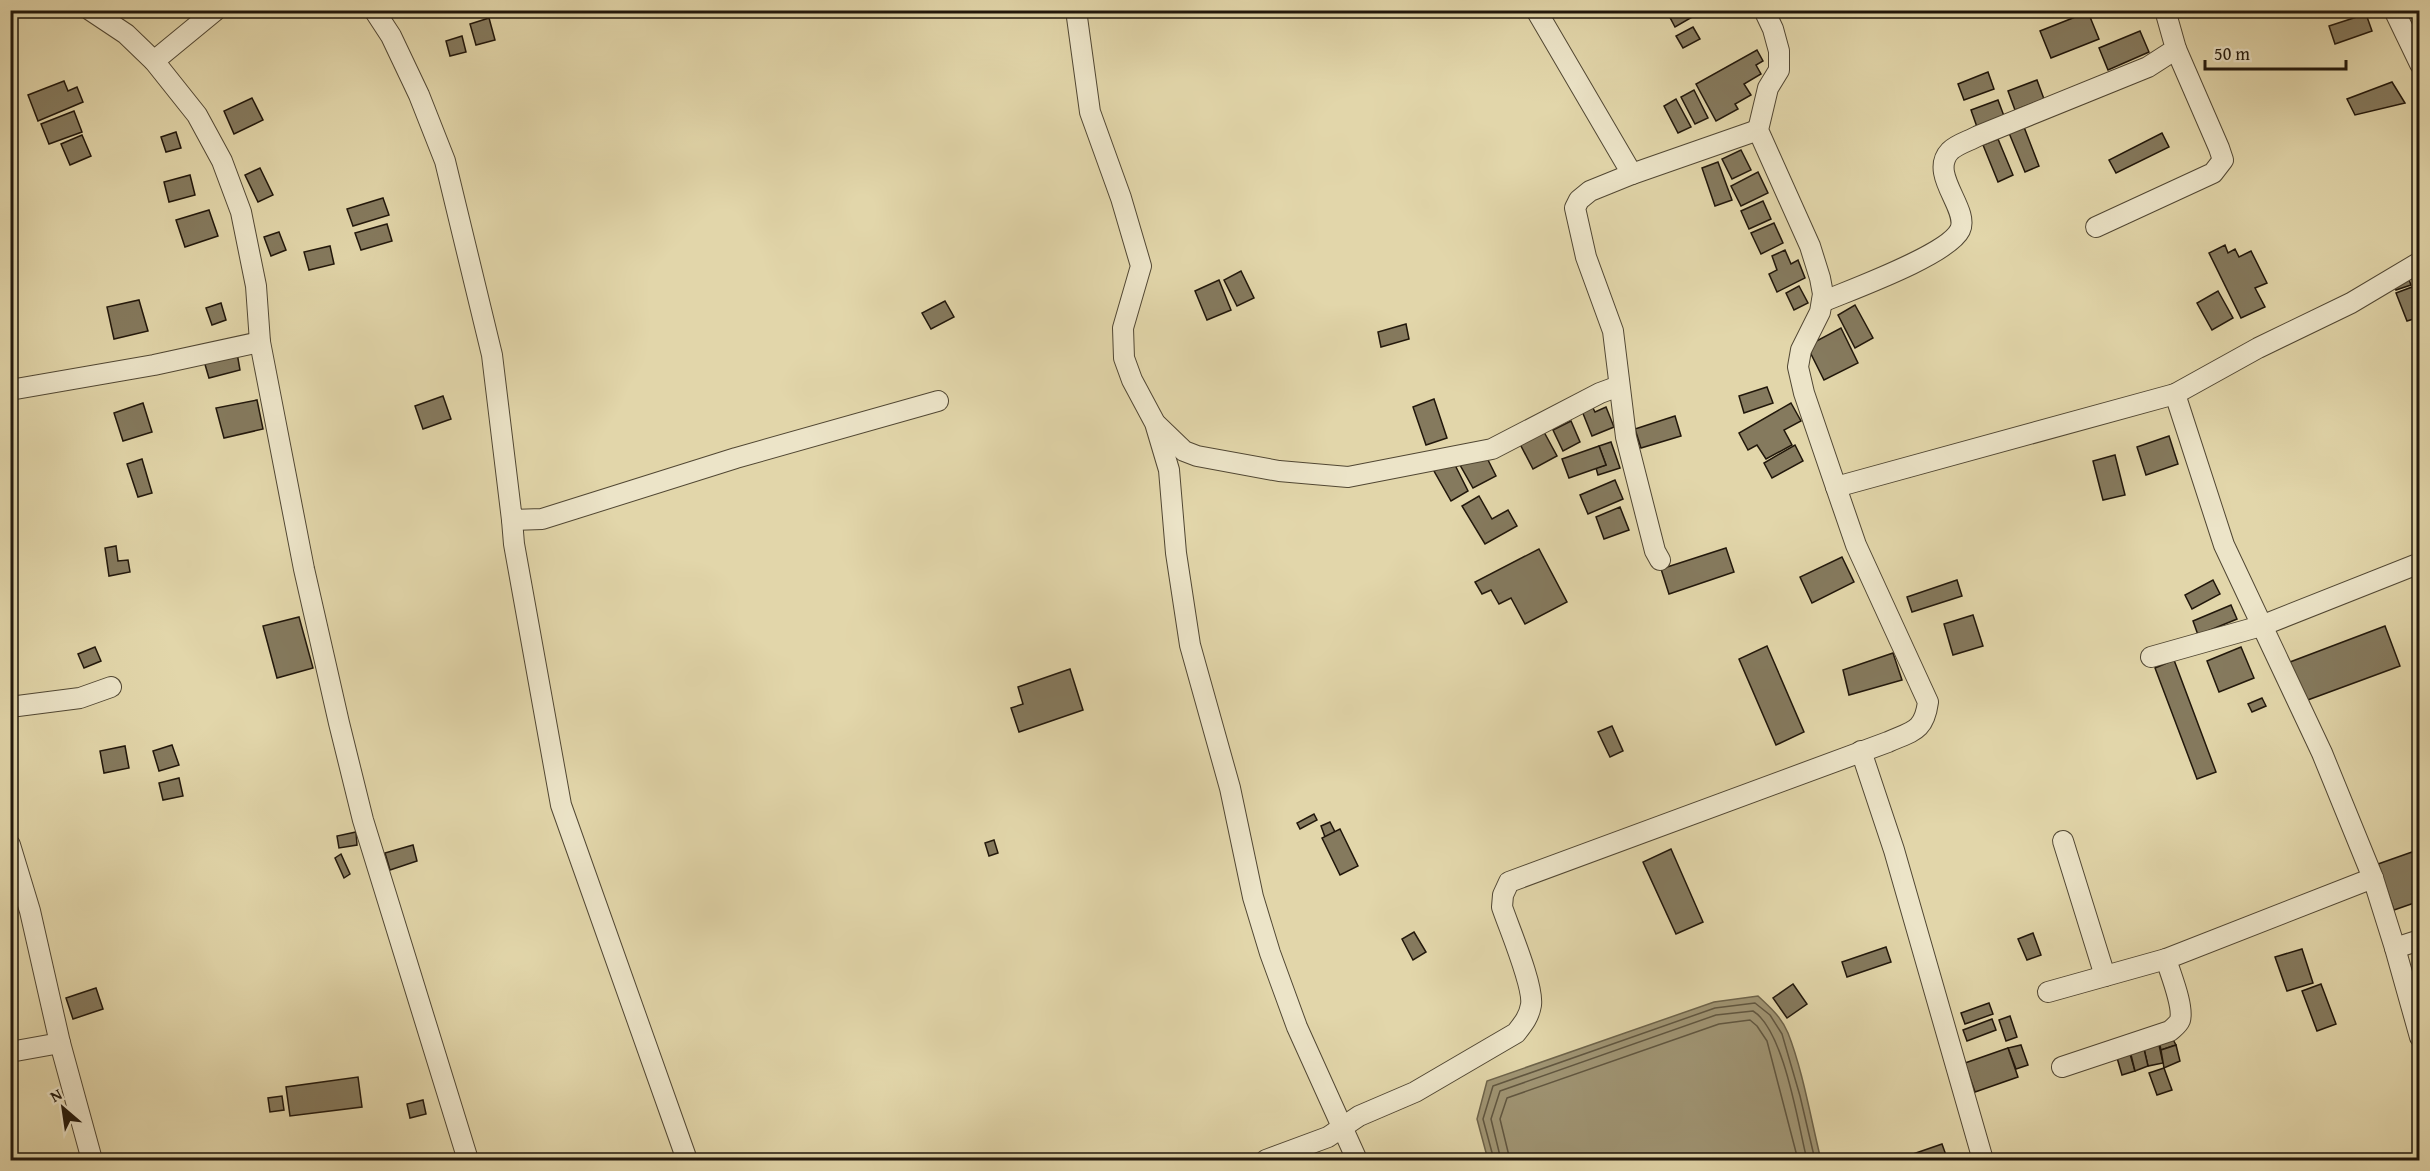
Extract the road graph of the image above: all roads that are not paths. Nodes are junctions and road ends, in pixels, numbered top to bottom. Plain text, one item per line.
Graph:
1 (90, 10) edge
2 (216, 10) edge
3 (374, 10) edge
4 (1076, 10) edge
5 (1536, 10) edge
6 (1764, 10) edge
7 (2165, 10) edge
8 (2394, 10) edge
9 (2176, 49) junction
10 (154, 61) junction
11 (2420, 64) edge
12 (1758, 130) junction
13 (1632, 174) junction
14 (2096, 227) dead end
15 (2420, 262) edge
16 (1822, 302) junction
17 (260, 342) junction
18 (1619, 386) junction
19 (10, 390) edge
20 (2175, 394) junction
21 (938, 401) dead end
22 (1155, 423) junction
23 (1836, 486) junction
24 (512, 520) junction
25 (1660, 560) dead end
26 (2420, 562) edge
27 (2261, 626) junction
28 (2151, 657) dead end
29 (111, 687) dead end
30 (10, 707) edge
31 (1861, 751) junction
32 (2063, 841) dead end
33 (10, 845) edge
34 (2373, 878) junction
35 (2420, 940) edge
36 (2395, 948) junction
37 (2166, 959) junction
38 (2105, 976) junction
39 (2048, 992) dead end
40 (2420, 1037) edge
41 (60, 1043) junction
42 (10, 1052) edge
43 (2062, 1067) dead end
44 (1341, 1128) junction
45 (92, 1161) edge
46 (468, 1161) edge
47 (687, 1161) edge
48 (1266, 1161) edge
49 (1357, 1161) edge
50 (1983, 1161) edge

1 - 10 street
2 - 10 street
3 - 24 street
4 - 22 street
5 - 13 street
6 - 12 street
7 - 9 street
8 - 11 street
9 - 14 street
9 - 16 street
10 - 17 street
12 - 13 street
12 - 16 street
13 - 18 street
15 - 20 street
16 - 23 street
17 - 19 street
17 - 46 street
18 - 22 street
18 - 25 street
20 - 23 street
20 - 27 street
21 - 24 street
22 - 44 street
23 - 31 street
24 - 47 street
26 - 27 street
27 - 28 street
27 - 34 street
29 - 30 street
31 - 44 street
31 - 50 street
32 - 38 street
33 - 41 street
34 - 36 street
34 - 37 street
35 - 36 street
36 - 40 street
37 - 38 street
37 - 43 street
38 - 39 street
41 - 42 street
41 - 45 street
44 - 48 street
44 - 49 street

